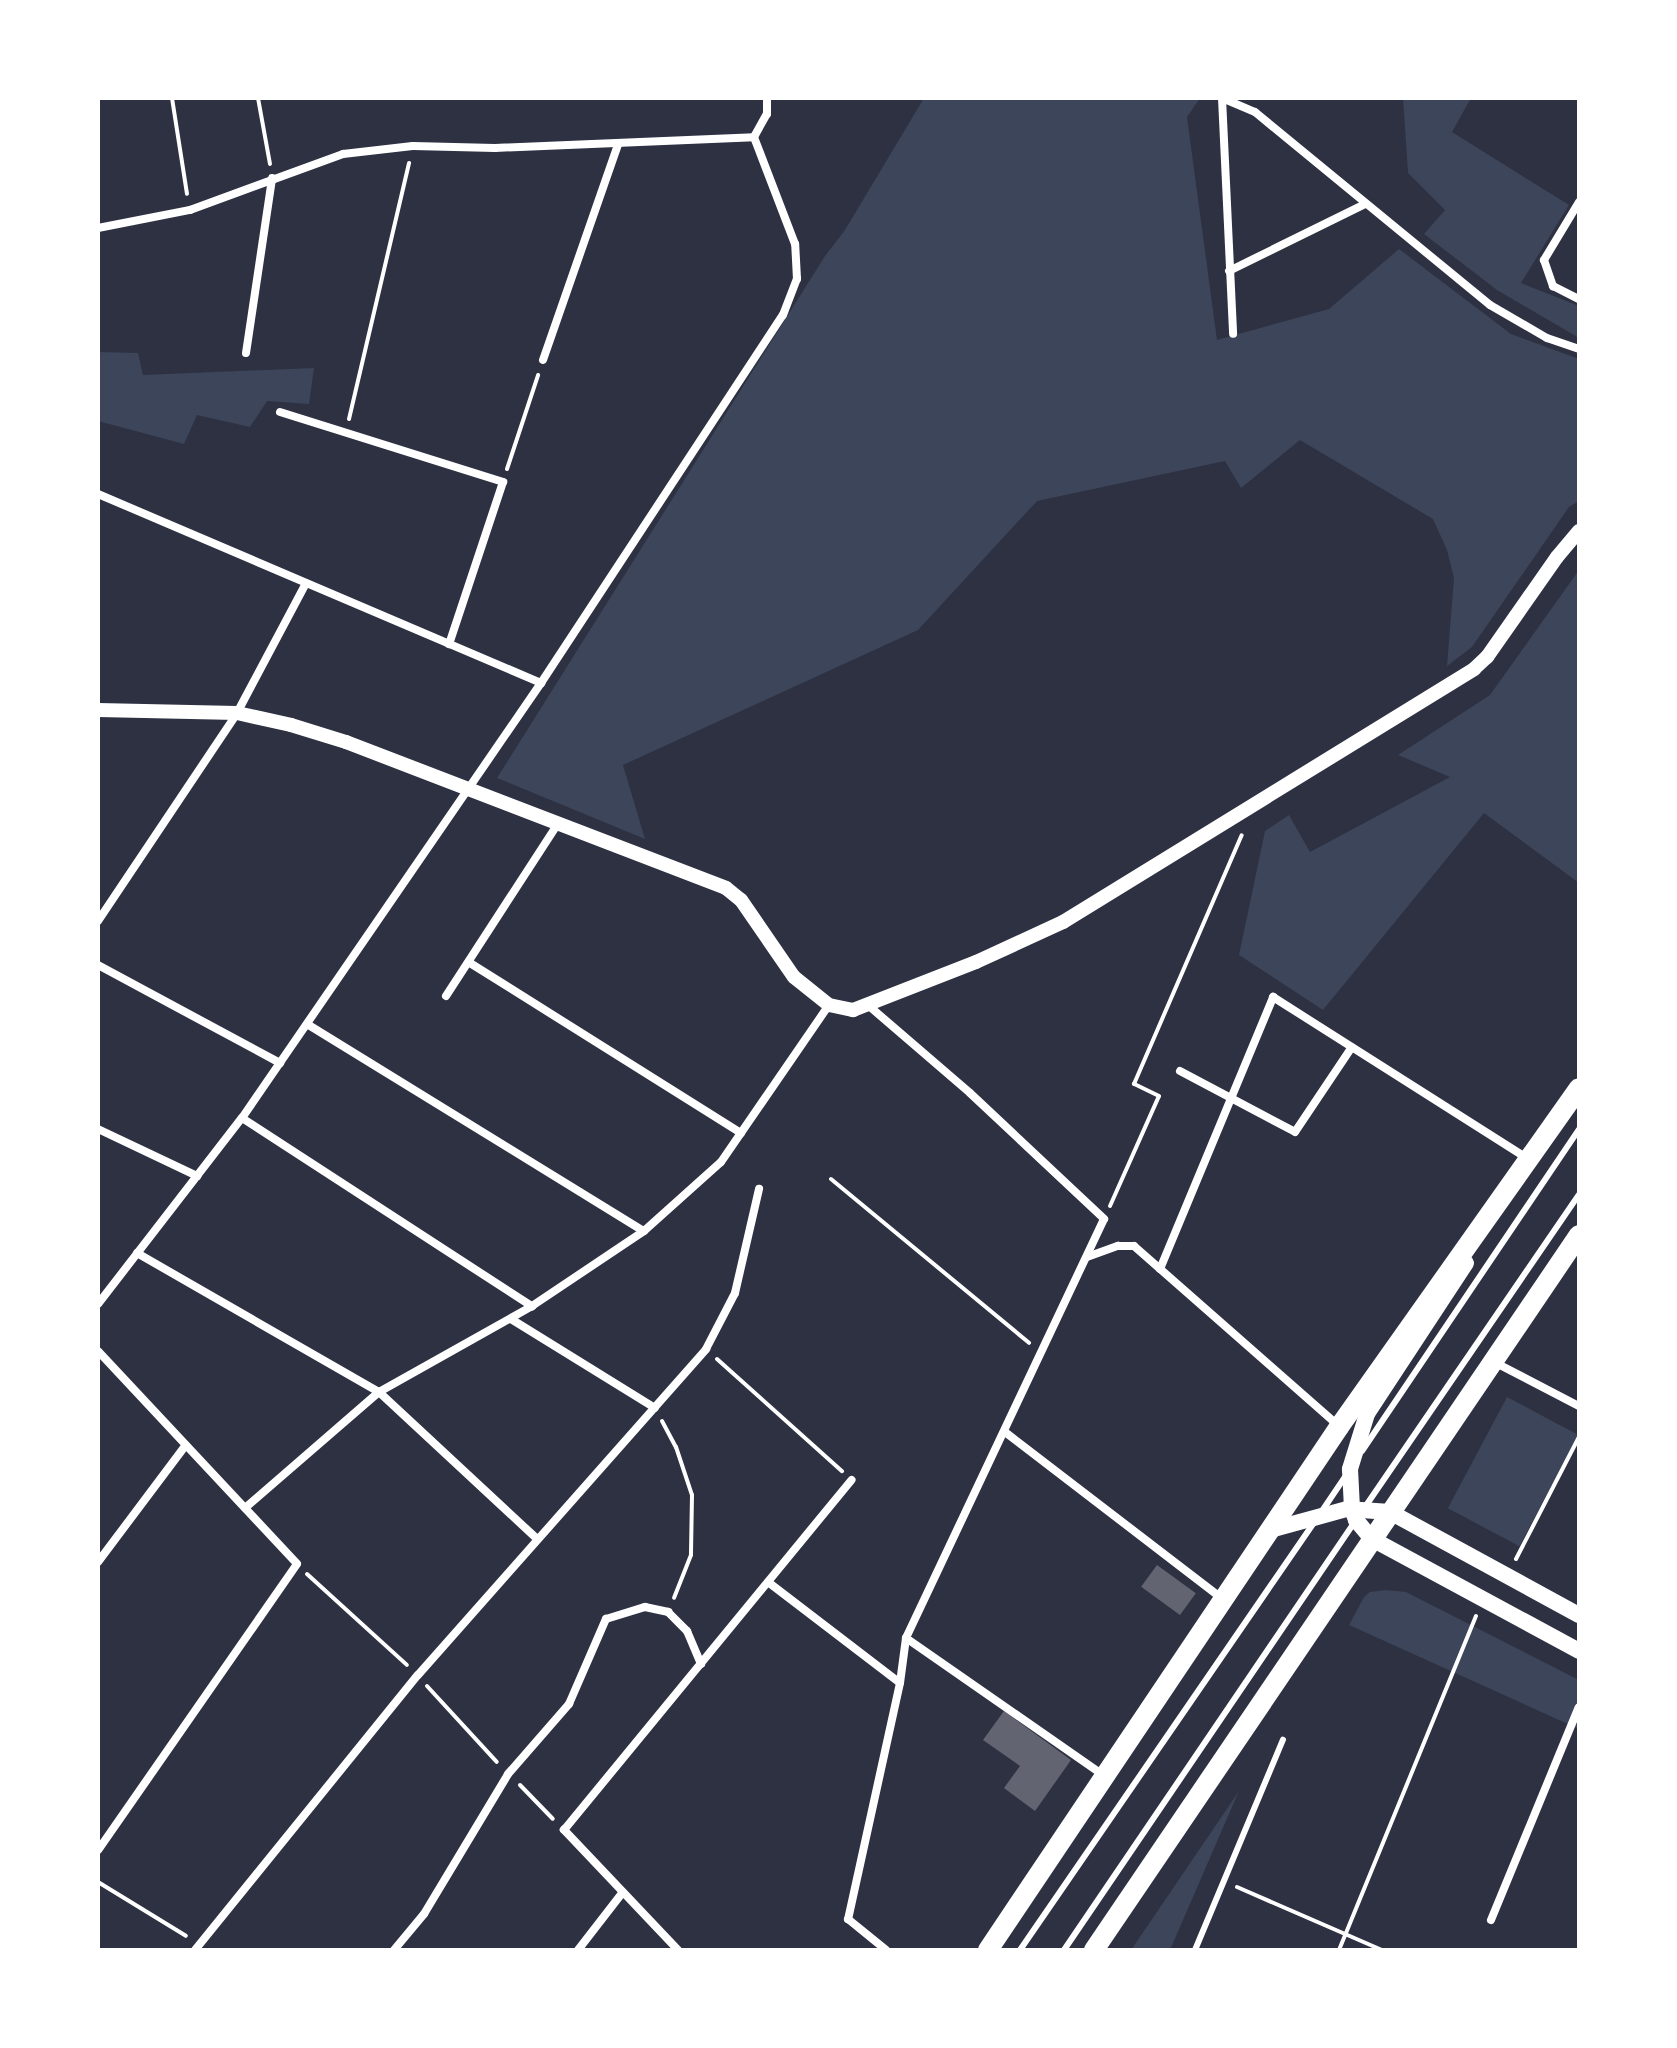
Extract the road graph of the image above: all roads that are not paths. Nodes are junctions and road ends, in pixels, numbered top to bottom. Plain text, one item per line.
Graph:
1 (767, 98) edge
2 (1222, 98) edge
3 (754, 137) junction
4 (618, 145) junction
5 (272, 178) junction
6 (1579, 202) edge
7 (1365, 204) junction
8 (98, 228) edge
9 (1229, 271) junction
10 (1579, 299) edge
11 (1233, 334) dead end
12 (1579, 349) edge
13 (246, 353) dead end
14 (543, 360) road end
15 (280, 412) dead end
16 (98, 494) edge
17 (1579, 531) edge
18 (306, 583) junction
19 (449, 644) junction
20 (541, 683) junction
21 (98, 710) edge
22 (237, 713) junction
23 (470, 788) junction
24 (557, 825) junction
25 (98, 921) edge
26 (470, 963) junction
27 (98, 965) edge
28 (446, 996) dead end
29 (829, 1005) junction
30 (869, 1006) junction
31 (307, 1024) junction
32 (1352, 1047) junction
33 (280, 1063) junction
34 (1180, 1071) dead end
35 (1579, 1088) edge
36 (1231, 1098) junction
37 (242, 1118) junction
38 (98, 1129) edge
39 (1579, 1129) edge
40 (741, 1133) junction
41 (1528, 1158) junction
42 (197, 1176) junction
43 (759, 1189) dead end
44 (1579, 1195) edge
45 (644, 1231) junction
46 (1579, 1235) edge
47 (137, 1253) junction
48 (1086, 1257) junction
49 (1160, 1269) junction
50 (99, 1301) edge
51 (532, 1306) junction
52 (511, 1319) junction
53 (98, 1351) edge
54 (1492, 1361) junction
55 (379, 1392) junction
56 (1579, 1406) edge
57 (655, 1408) junction
58 (1339, 1427) junction
59 (1005, 1432) junction
60 (186, 1445) junction
61 (1350, 1469) junction
62 (852, 1480) road end
63 (245, 1508) junction
64 (1390, 1512) junction
65 (1358, 1513) junction
66 (1320, 1514) junction
67 (1270, 1530) junction
68 (537, 1539) junction
69 (1372, 1539) junction
70 (98, 1562) edge
71 (768, 1582) junction
72 (1224, 1600) junction
73 (1579, 1615) edge
74 (906, 1638) junction
75 (1579, 1651) edge
76 (701, 1664) junction
77 (900, 1683) junction
78 (1579, 1707) edge
79 (1283, 1740) dead end
80 (1106, 1777) junction
81 (98, 1850) edge
82 (623, 1892) junction
83 (1491, 1920) dead end
84 (198, 1948) edge
85 (394, 1950) edge
86 (578, 1950) edge
87 (678, 1950) edge
88 (886, 1950) edge
89 (988, 1950) edge
90 (1020, 1950) edge
91 (1064, 1950) edge
92 (1094, 1950) edge
93 (1195, 1950) edge

1 - 3 street
2 - 7 street
2 - 9 street
3 - 4 street
3 - 20 street
4 - 5 street
4 - 14 street
5 - 8 street
5 - 13 street
6 - 10 street
7 - 9 street
7 - 12 street
9 - 11 street
15 - 19 street
16 - 18 street
17 - 30 street
18 - 19 street
18 - 22 street
19 - 20 street
20 - 23 street
21 - 22 street
22 - 23 street
22 - 25 street
23 - 24 street
23 - 31 street
24 - 26 street
24 - 29 street
26 - 28 street
26 - 40 street
27 - 33 street
29 - 30 street
29 - 40 street
30 - 48 street
31 - 33 street
31 - 45 street
32 - 36 street
32 - 36 street
32 - 41 street
33 - 37 street
34 - 36 street
35 - 41 main road
36 - 49 street
37 - 42 street
37 - 51 street
38 - 42 street
39 - 61 lane
40 - 45 street
41 - 58 main road
41 - 61 main road
42 - 47 street
43 - 57 street
44 - 65 lane
45 - 51 street
46 - 54 main road
47 - 50 street
47 - 55 street
48 - 49 street
48 - 59 street
49 - 58 street
51 - 52 street
52 - 55 street
52 - 57 street
53 - 60 street
54 - 56 street
54 - 64 main road
55 - 63 street
55 - 68 street
57 - 68 street
58 - 67 main road
59 - 72 street
59 - 74 street
60 - 63 street
60 - 70 street
61 - 65 main road
61 - 66 lane
62 - 71 street
63 - 81 street
64 - 65 main road
64 - 69 main road
64 - 73 main road
65 - 66 main road
65 - 69 main road
65 - 91 lane
66 - 67 main road
66 - 90 lane
67 - 72 main road
68 - 84 street
69 - 75 main road
69 - 92 main road
71 - 76 street
71 - 77 street
72 - 80 main road
74 - 77 street
74 - 80 street
76 - 82 street
76 - 85 street
77 - 88 street
78 - 83 street
79 - 93 lane
80 - 89 main road
82 - 86 street
82 - 87 street

